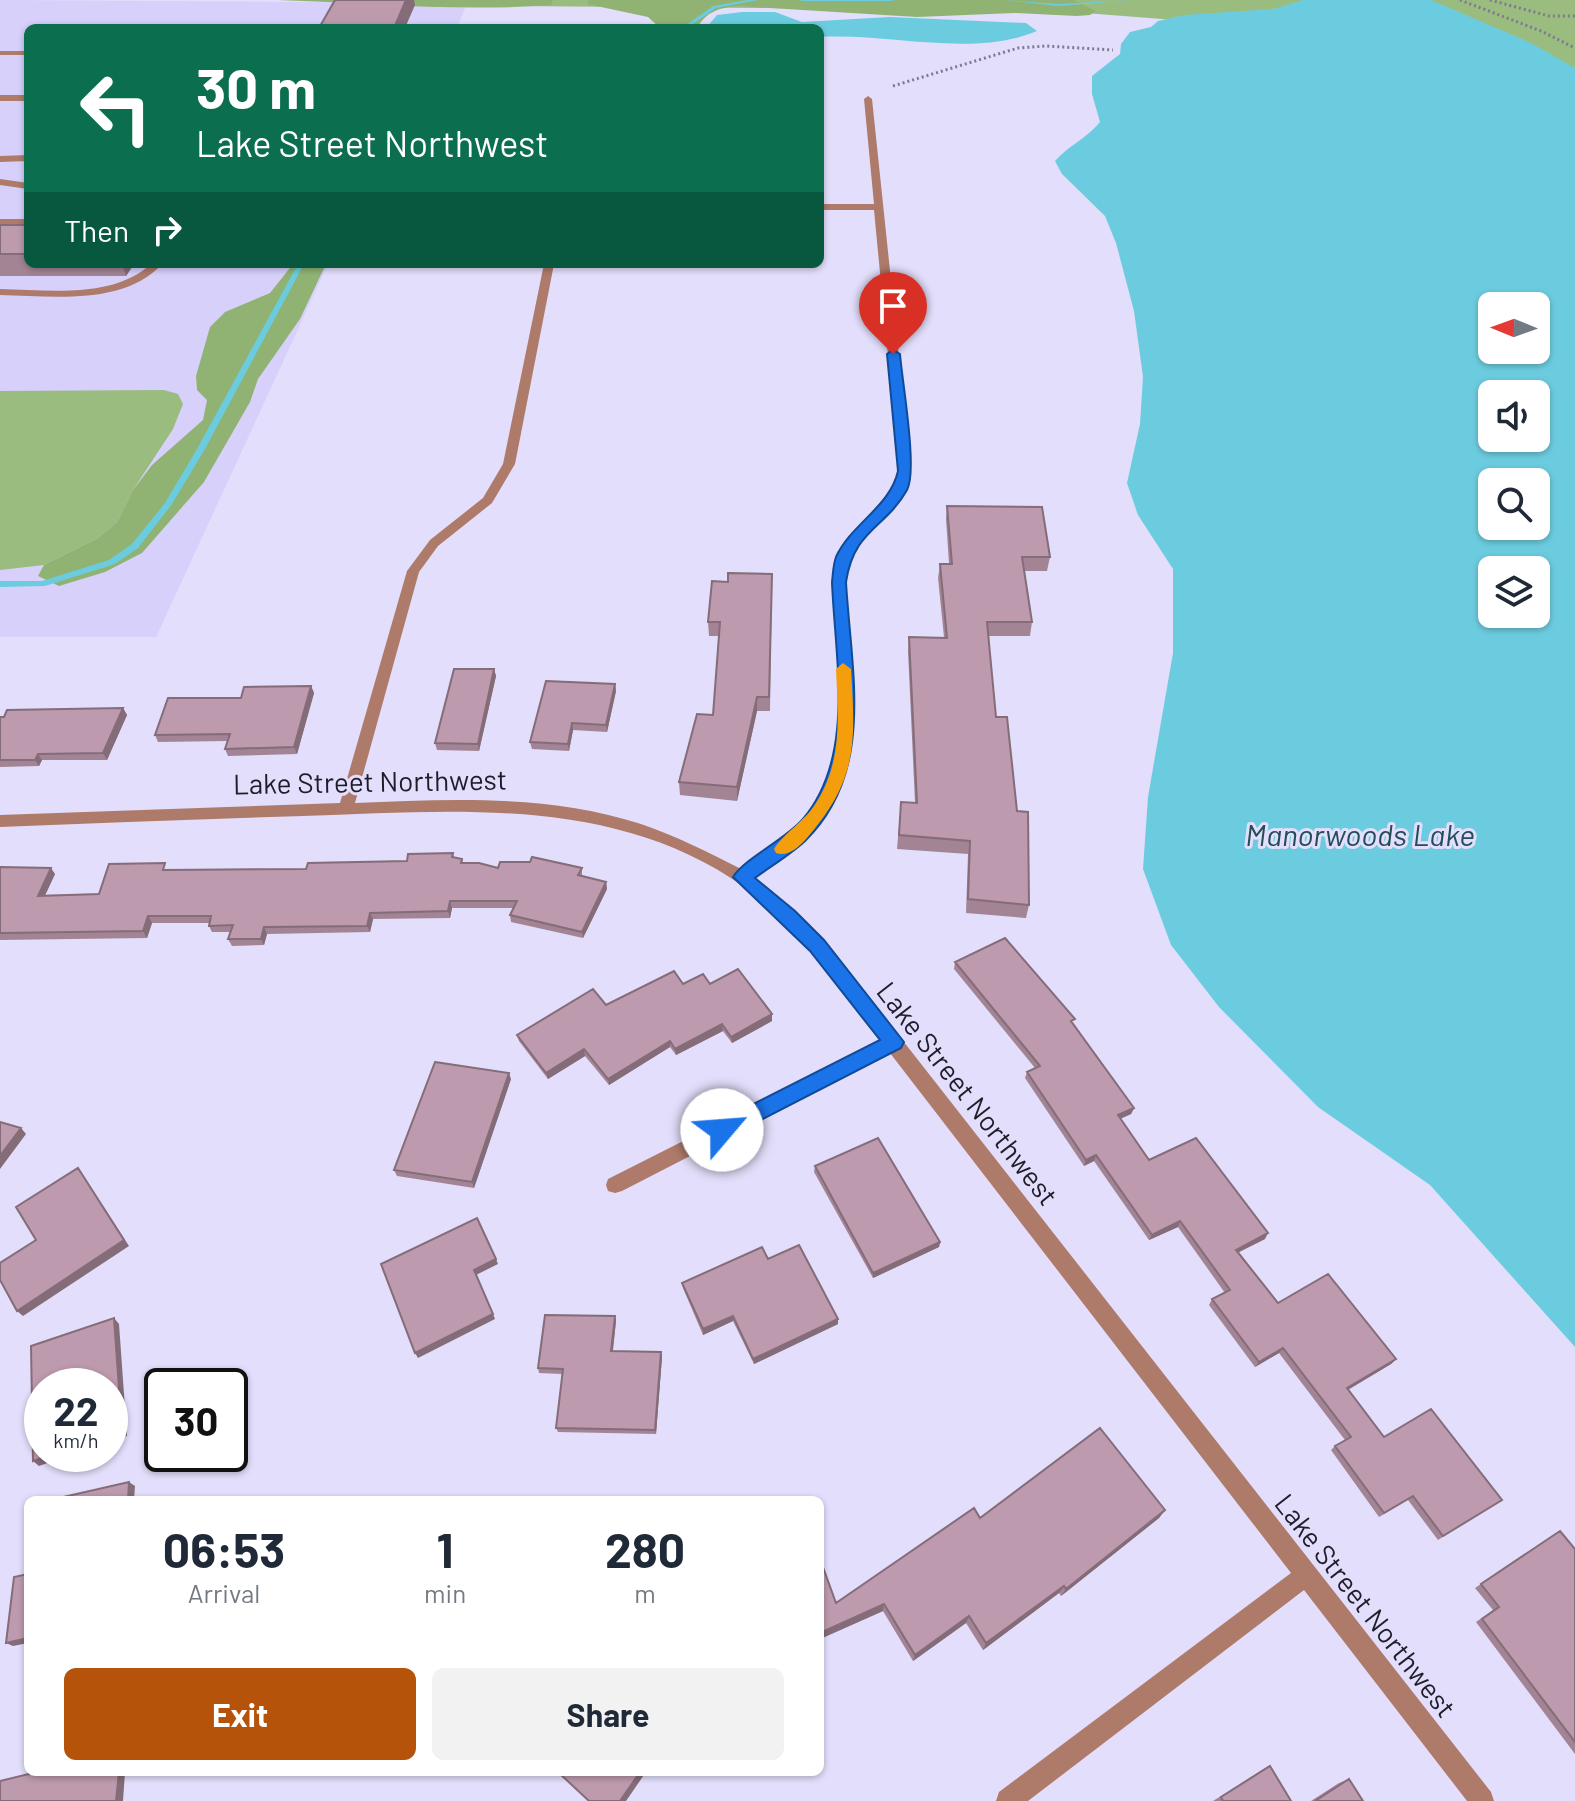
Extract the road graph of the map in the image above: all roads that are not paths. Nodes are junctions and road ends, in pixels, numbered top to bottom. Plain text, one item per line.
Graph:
1 (0, 53) edge
2 (24, 53) edge
3 (0, 98) edge
4 (24, 98) edge
5 (868, 99) dead end
6 (24, 158) edge
7 (0, 159) edge
8 (0, 182) edge
9 (24, 185) edge
10 (824, 207) edge
11 (879, 207) junction
12 (0, 222) edge
13 (24, 222) edge
14 (152, 268) edge
15 (548, 268) edge
16 (0, 292) edge
17 (346, 808) junction
18 (0, 821) edge
19 (742, 877) junction
20 (894, 1042) junction
21 (615, 1185) dead end
22 (1307, 1574) junction
23 (1008, 1801) edge
24 (1482, 1801) edge

1 - 2 street
3 - 4 street
5 - 11 street
6 - 7 street
8 - 9 street
10 - 11 street
11 - 19 street
12 - 13 street
14 - 16 street
15 - 17 street
17 - 18 street, Lake Street Northwest
17 - 19 street, Lake Street Northwest
19 - 20 street, Lake Street Northwest
20 - 21 street
20 - 22 street, Lake Street Northwest
22 - 23 street
22 - 24 street, Lake Street Northwest

